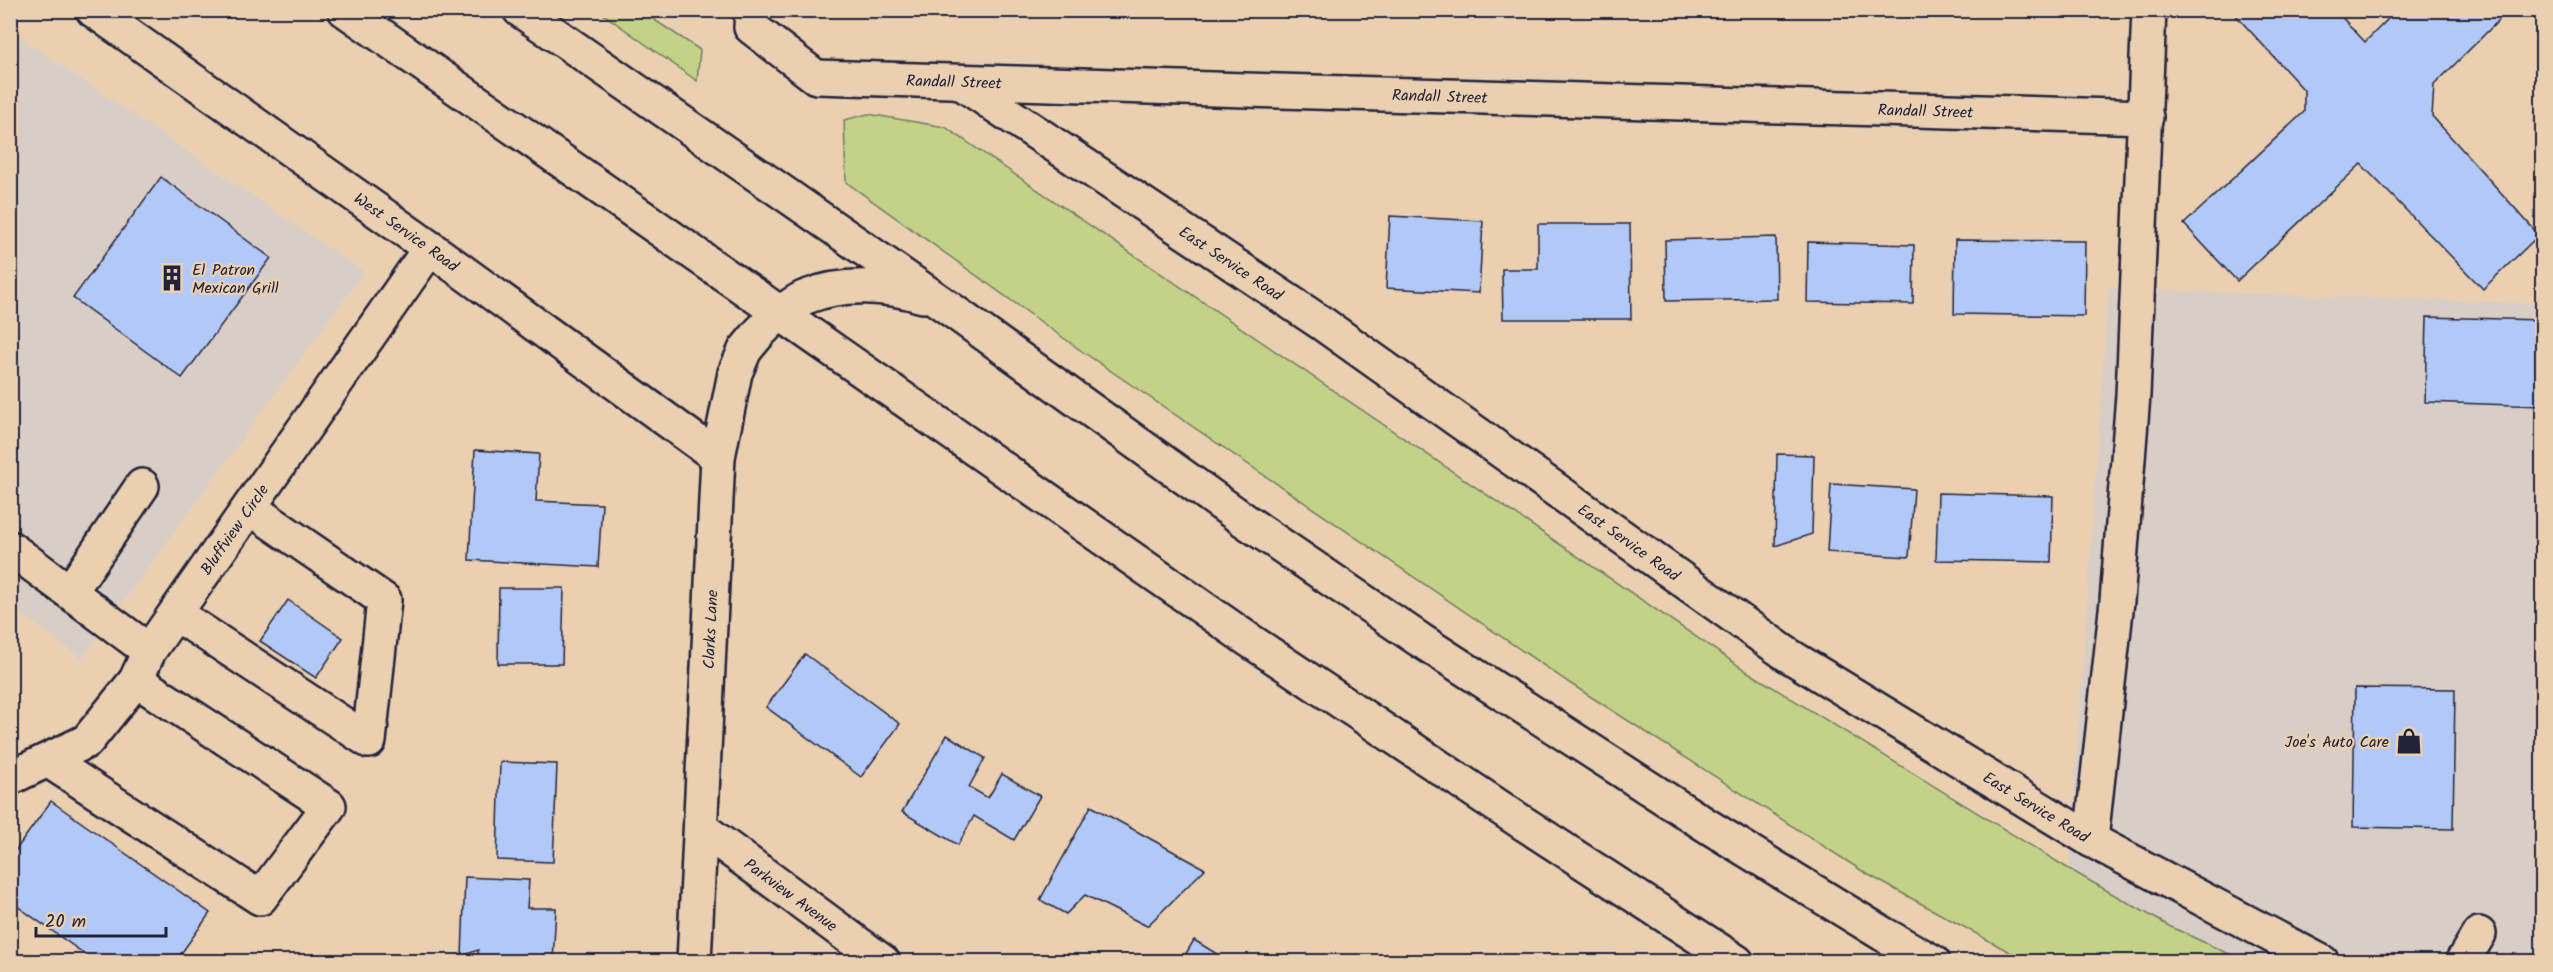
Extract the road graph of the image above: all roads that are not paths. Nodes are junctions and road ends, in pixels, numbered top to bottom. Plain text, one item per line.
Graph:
1 (93, 10) edge
2 (345, 10) edge
3 (520, 10) edge
4 (2149, 10) edge
5 (751, 19) edge
6 (960, 82) junction
7 (2146, 117) junction
8 (430, 248) junction
9 (939, 301) junction
10 (778, 314) junction
11 (717, 457) junction
12 (142, 486) dead end
13 (250, 508) junction
14 (10, 548) edge
15 (70, 592) junction
16 (176, 614) junction
17 (143, 666) junction
18 (49, 761) junction
19 (10, 778) edge
20 (701, 828) junction
21 (2091, 840) junction
22 (2479, 934) dead end
23 (694, 962) edge
24 (883, 962) edge
25 (1737, 962) edge
26 (1933, 962) edge
27 (2322, 962) edge
28 (2462, 962) edge

1 - 8 main road, West Service Road
2 - 10 main road
3 - 9 main road
4 - 7 main road
5 - 6 main road, Randall Street
6 - 7 main road, Randall Street
6 - 21 main road, East Service Road
7 - 21 main road
8 - 11 main road, West Service Road
8 - 13 main road, Bluffview Circle
9 - 10 main road, Clarks Lane
9 - 26 main road
10 - 11 main road, Clarks Lane
10 - 25 main road
11 - 20 main road, Clarks Lane
12 - 15 main road
13 - 16 main road, Bluffview Circle
13 - 16 main road
14 - 15 main road
15 - 17 main road
16 - 17 main road, Bluffview Circle
17 - 18 main road, Bluffview Circle
17 - 18 main road
18 - 19 main road, Bluffview Circle
20 - 23 main road, Clarks Lane
20 - 24 main road, Parkview Avenue
21 - 27 main road, East Service Road
22 - 28 main road

